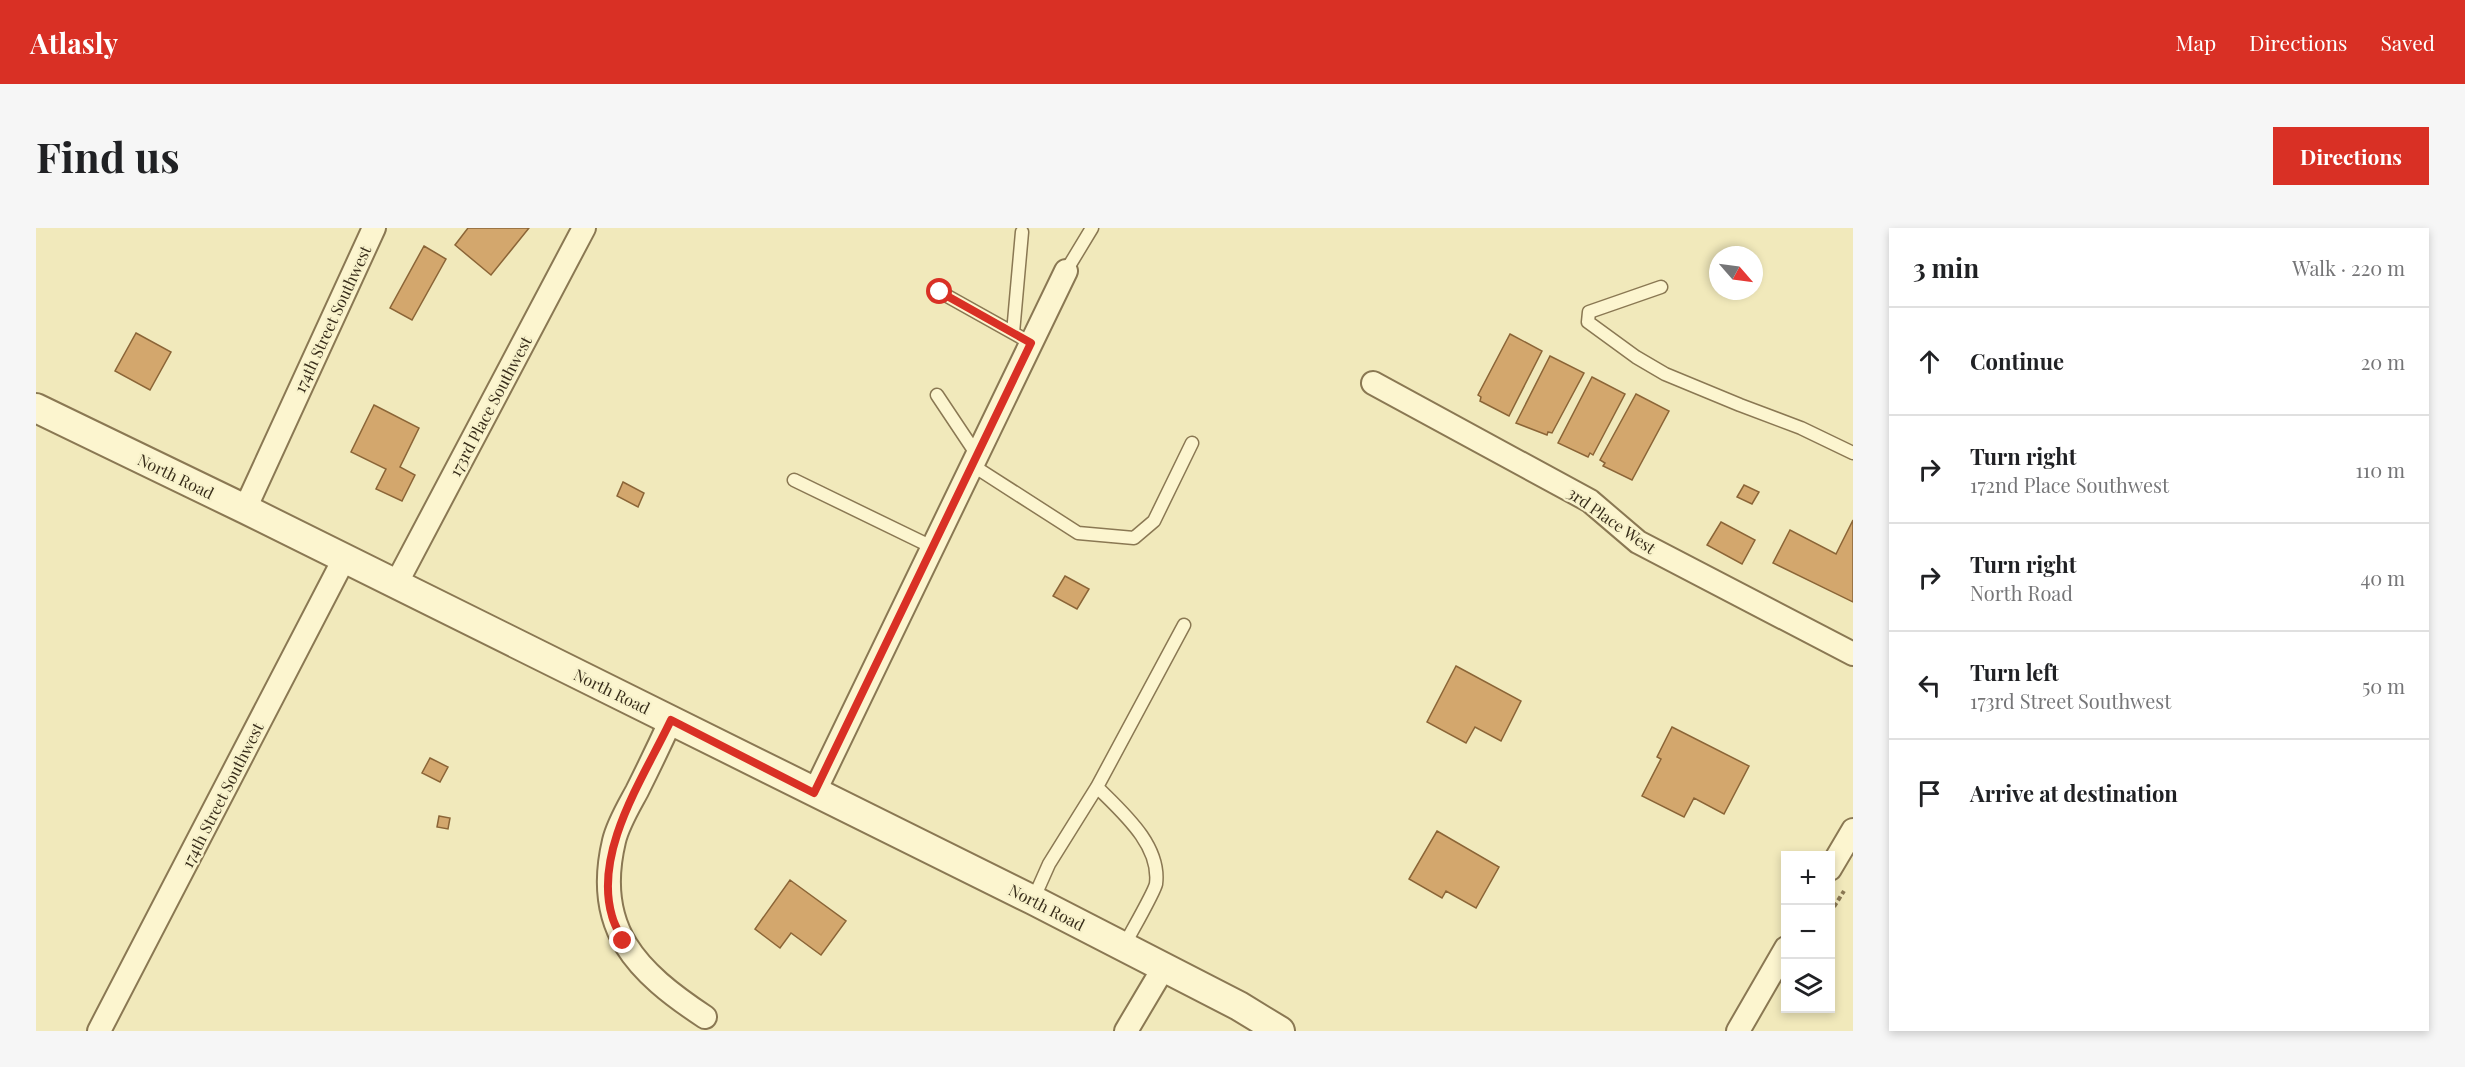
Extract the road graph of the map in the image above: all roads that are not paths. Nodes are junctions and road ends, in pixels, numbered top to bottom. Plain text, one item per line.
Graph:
1 (374, 228) edge
2 (584, 228) edge
3 (1092, 228) edge
4 (1022, 232) dead end
5 (1066, 271) joint
6 (1661, 287) dead end
7 (940, 292) dead end
8 (1022, 338) junction
9 (1373, 383) dead end
10 (938, 395) dead end
11 (36, 408) edge
12 (1192, 443) dead end
13 (1853, 453) edge
14 (974, 460) junction
15 (794, 480) dead end
16 (245, 509) junction
17 (932, 547) junction
18 (344, 559) junction
19 (396, 584) junction
20 (1184, 625) dead end
21 (1853, 654) edge
22 (671, 720) junction
23 (1097, 787) junction
24 (814, 793) junction
25 (1853, 830) edge
26 (1835, 861) edge
27 (1033, 900) junction
28 (1124, 946) junction
29 (1781, 955) edge
30 (1164, 967) junction
31 (705, 1017) dead end
32 (99, 1031) edge
33 (1126, 1031) edge
34 (1280, 1031) edge
35 (1738, 1031) edge

1 - 16 street, 174th Street Southwest
2 - 19 street, 173rd Place Southwest
3 - 5 lane
4 - 8 lane
5 - 8 street
6 - 13 lane
7 - 8 lane
8 - 14 street
9 - 21 street, 3rd Place West
10 - 14 lane
11 - 16 street, North Road
12 - 14 lane
14 - 17 street
15 - 17 lane
16 - 18 street, North Road
17 - 24 street
18 - 19 street, North Road
18 - 32 street, 174th Street Southwest
19 - 22 street, North Road
20 - 23 lane
22 - 24 street, North Road
22 - 31 street
23 - 27 lane
23 - 28 lane
24 - 27 street, North Road
25 - 26 street
27 - 28 street, North Road
28 - 30 street, North Road
29 - 35 street
30 - 33 street
30 - 34 street, North Road

